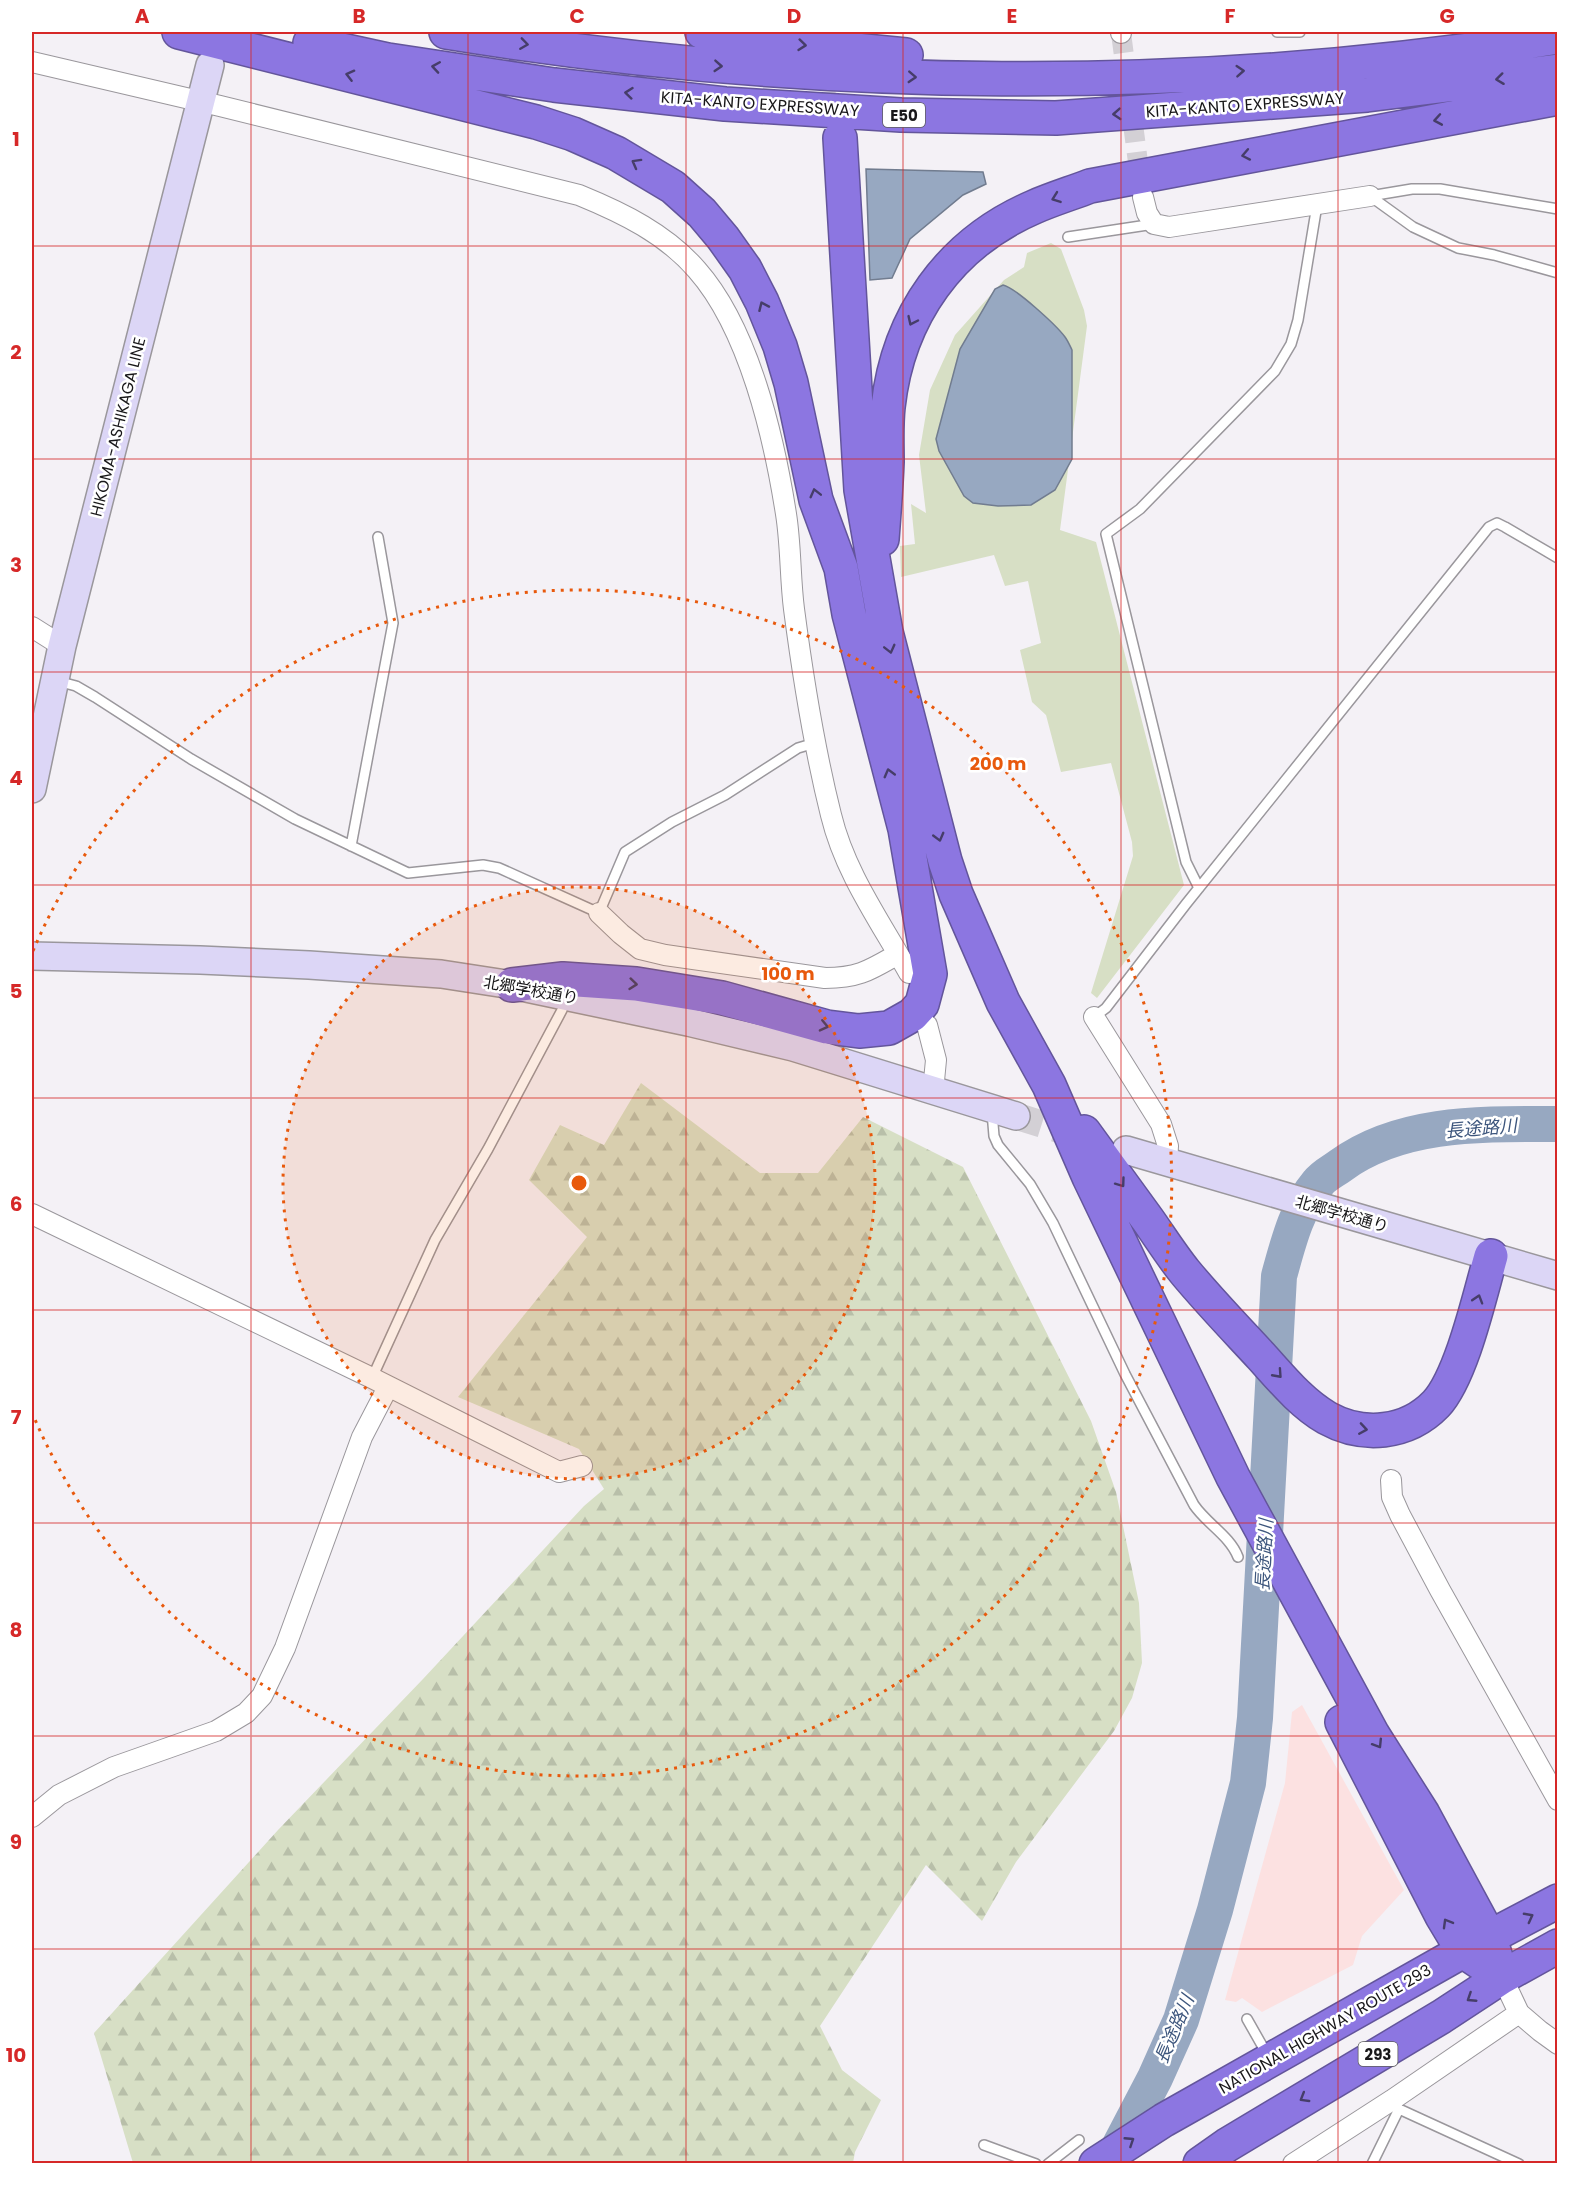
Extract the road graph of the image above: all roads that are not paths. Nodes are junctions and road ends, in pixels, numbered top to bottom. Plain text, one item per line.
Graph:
1 (179, 32) edge
2 (254, 32) edge
3 (446, 32) edge
4 (702, 32) edge
5 (1277, 32) edge
6 (1300, 32) edge
7 (1557, 37) edge
8 (32, 62) edge
9 (210, 65) dead end
10 (1557, 71) edge
11 (1182, 74) junction
12 (1557, 98) edge
13 (201, 103) junction
14 (1370, 196) junction
15 (1143, 197) tunnel mouth
16 (1317, 205) junction
17 (1557, 209) edge
18 (1154, 224) junction
19 (1068, 237) dead end
20 (1557, 273) edge
21 (378, 537) dead end
22 (1557, 558) edge
23 (841, 568) junction
24 (879, 591) junction
25 (32, 627) edge
26 (62, 646) junction
27 (55, 680) junction
28 (815, 743) junction
29 (32, 789) edge
30 (905, 829) junction
31 (351, 846) junction
32 (1199, 888) junction
33 (599, 913) junction
34 (898, 954) junction
35 (32, 956) edge
36 (909, 973) dead end
37 (512, 985) junction
38 (566, 995) junction
39 (1094, 1017) joint
40 (927, 1025) dead end
41 (1049, 1085) junction
42 (933, 1091) junction
43 (1004, 1113) joint
44 (1126, 1150) dead end
45 (1167, 1162) junction
46 (32, 1214) edge
47 (1491, 1256) junction
48 (1557, 1276) edge
49 (380, 1382) junction
50 (582, 1466) dead end
51 (1391, 1480) dead end
52 (1229, 1484) junction
53 (1238, 1557) dead end
54 (1557, 1800) edge
55 (32, 1817) edge
56 (1557, 1901) edge
57 (1476, 1944) junction
58 (1557, 1947) edge
59 (1502, 1977) junction
60 (1519, 2013) junction
61 (1247, 2019) dead end
62 (1557, 2044) edge
63 (1270, 2061) junction
64 (1396, 2104) junction
65 (984, 2145) dead end
66 (1088, 2152) edge
67 (1035, 2163) edge
68 (1048, 2163) edge
69 (1200, 2163) edge
70 (1293, 2163) edge
71 (1372, 2163) edge
72 (1519, 2163) edge

23 -> 1 highway
10 -> 2 highway, KITA-KANTO EXPRESSWAY / E50
3 -> 11 highway
4 -> 11 highway
5 - 6 lane
11 -> 7 highway
8 - 13 street
9 - 13 street, HIKOMA-ASHIKAGA LINE
12 -> 24 highway
13 - 26 street, HIKOMA-ASHIKAGA LINE
13 - 28 street
14 - 16 street
14 - 17 lane
14 - 20 lane
15 - 18 street
16 - 18 street
16 - 32 lane
18 - 19 lane
21 - 31 lane
22 - 32 lane
23 - 24 highway
30 -> 23 highway
24 -> 41 highway
25 - 26 street
26 - 27 street, HIKOMA-ASHIKAGA LINE
27 - 29 street, HIKOMA-ASHIKAGA LINE
27 - 31 lane
28 - 33 lane
28 - 34 street
37 -> 30 highway
30 - 52 highway
31 - 33 lane
32 - 39 lane
33 - 34 street
34 - 36 street
35 - 37 street, 北郷学校通り
37 - 38 street, 北郷学校通り
38 - 42 street, 北郷学校通り
38 - 49 lane
39 - 45 street
40 - 42 street
41 -> 47 highway
41 - 52 highway
42 - 43 street, 北郷学校通り
43 - 53 lane
44 - 45 street, 北郷学校通り
45 - 47 street, 北郷学校通り
46 - 49 street
47 - 48 street, 北郷学校通り
49 - 50 street
49 - 55 street
51 - 54 street
52 - 57 highway
57 -> 56 highway, NATIONAL HIGHWAY ROUTE 293
57 - 59 highway
57 - 63 highway, NATIONAL HIGHWAY ROUTE 293
58 - 59 highway, 293
59 - 60 street
59 -> 69 highway, 293
60 - 62 street
60 - 64 street
61 - 63 lane
66 -> 63 highway, NATIONAL HIGHWAY ROUTE 293
64 - 70 street
64 - 71 lane
64 - 72 lane
65 - 67 lane
66 - 68 lane

